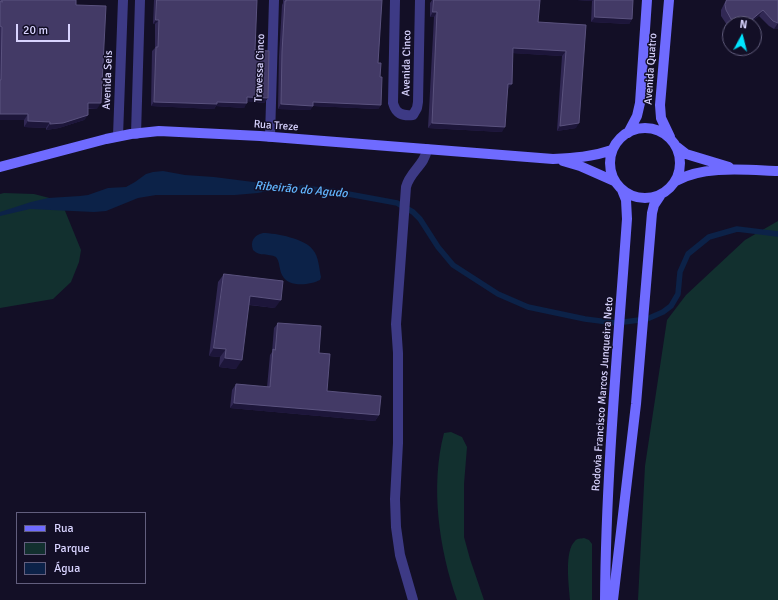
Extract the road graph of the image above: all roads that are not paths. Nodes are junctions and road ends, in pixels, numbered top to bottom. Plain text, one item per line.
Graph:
1 (123, 0) edge
2 (140, 0) edge
3 (274, 0) edge
4 (395, 0) edge
5 (420, 0) edge
6 (647, 0) edge
7 (669, 0) edge
8 (122, 26) junction
9 (139, 28) junction
10 (628, 133) junction
11 (136, 134) junction
12 (118, 136) junction
13 (270, 137) junction
14 (670, 138) junction
15 (677, 147) junction
16 (427, 149) junction
17 (612, 150) junction
18 (553, 159) junction
19 (0, 167) edge
20 (734, 169) junction
21 (778, 171) edge
22 (614, 181) junction
23 (676, 181) junction
24 (622, 190) junction
25 (660, 196) junction
26 (413, 600) edge
27 (605, 600) edge
28 (613, 600) edge

1 - 8 street, Avenida Seis
2 - 9 street
3 - 13 street, Travessa Cinco
4 - 5 street, Avenida Cinco
6 - 10 main road, Avenida Quatro
7 - 14 main road, Avenida Quatro
8 - 9 street
8 - 12 street, Avenida Seis
9 - 11 street
10 - 14 main road
10 - 17 main road
11 - 12 main road, Rua Treze
11 - 13 main road, Rua Treze
12 - 19 main road, Rua Treze
13 - 16 main road, Rua Treze
14 - 15 main road
15 - 20 main road
15 - 23 main road
16 - 18 main road, Rua Treze
16 - 26 street
17 - 18 main road, Rua Treze
17 - 22 main road
18 - 22 main road, Rua Treze
20 - 21 main road
20 - 23 main road
22 - 24 main road
23 - 25 main road
24 - 25 main road
24 - 27 main road, Rodovia Francisco Marcos Junqueira Neto
25 - 28 main road

